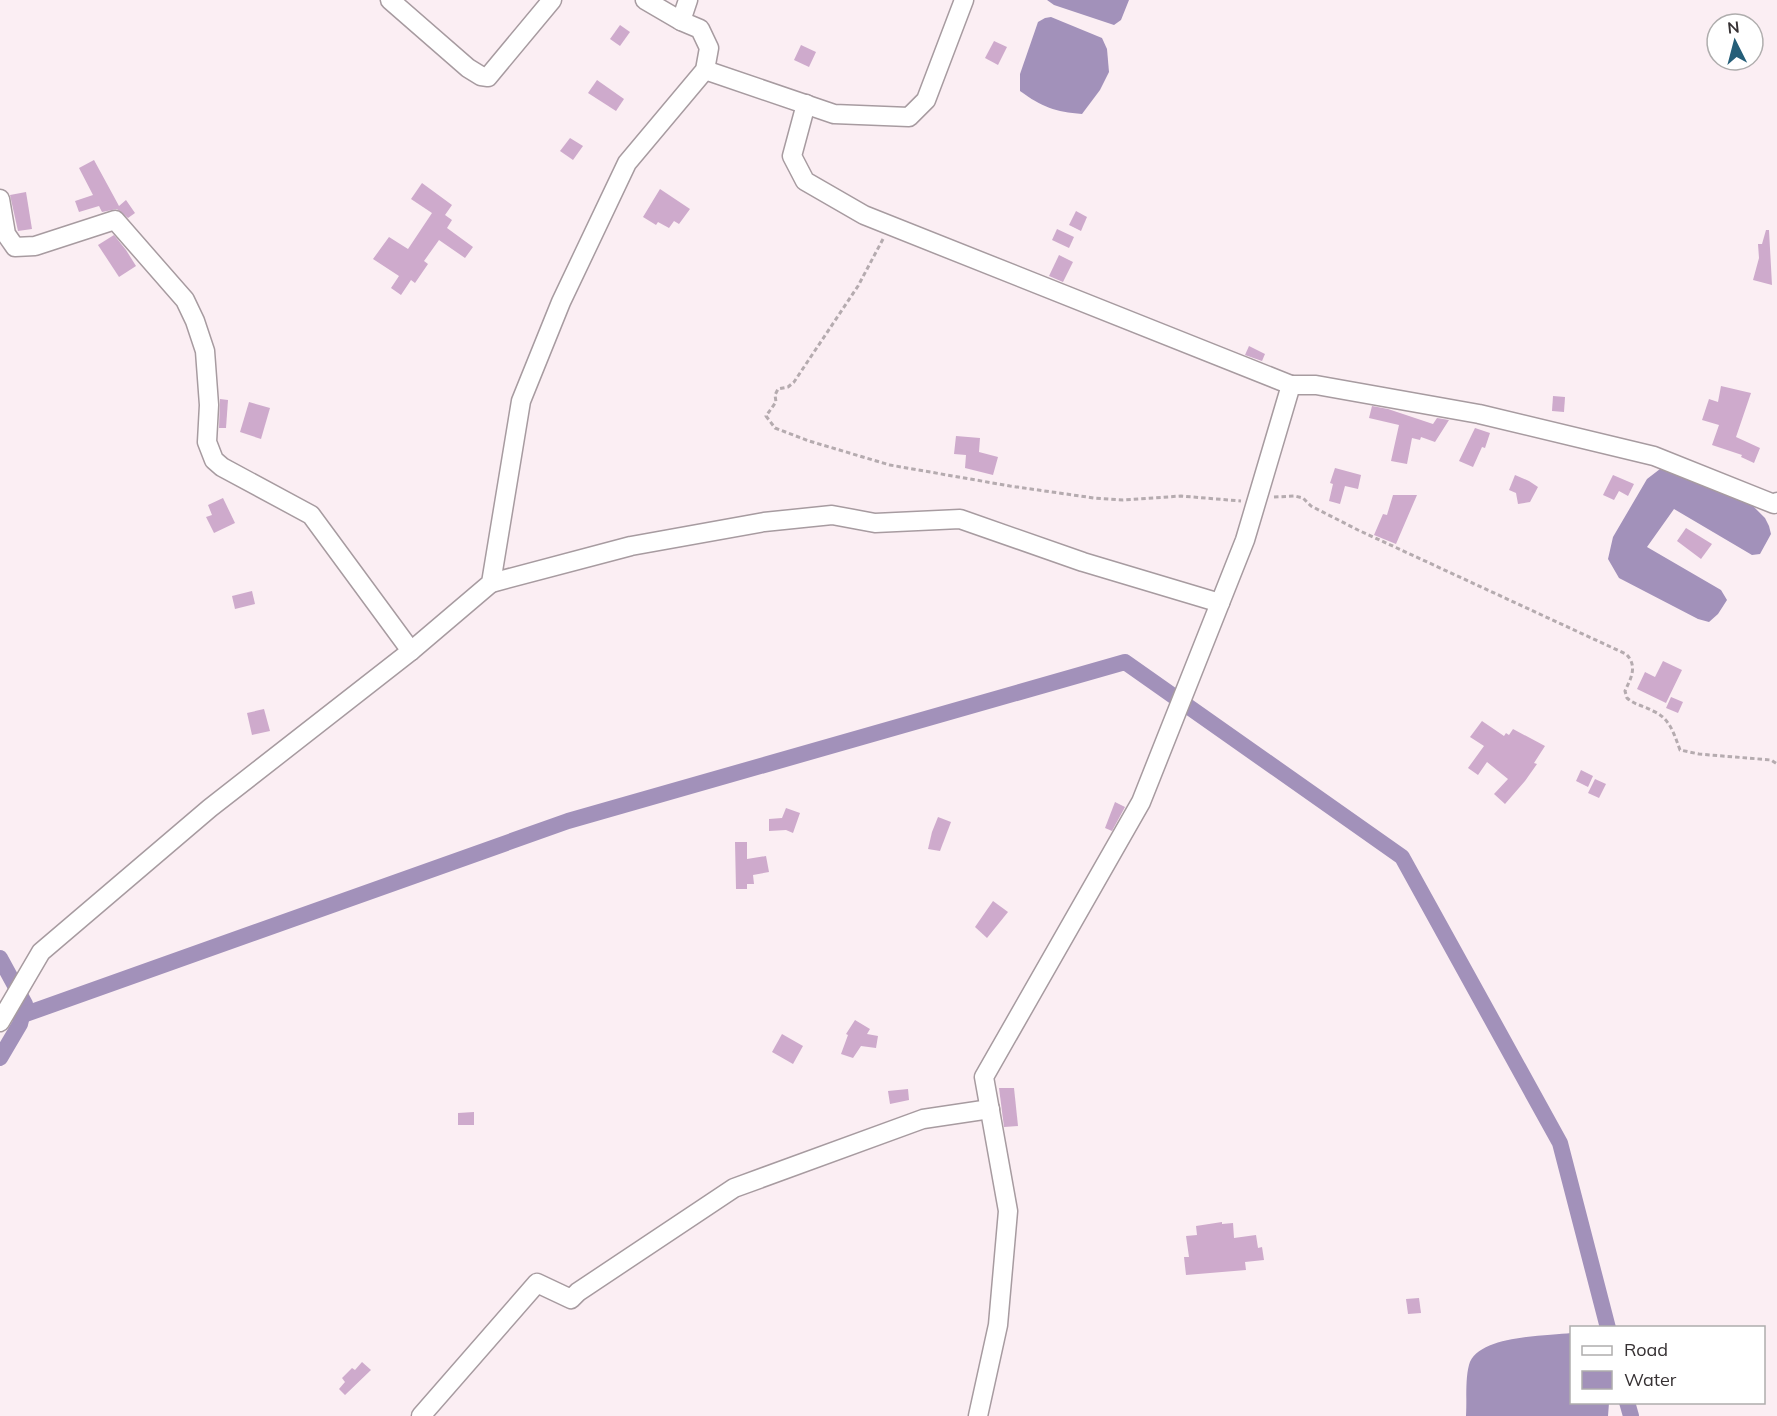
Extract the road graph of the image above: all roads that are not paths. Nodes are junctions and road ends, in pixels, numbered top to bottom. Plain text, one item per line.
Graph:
1 (390, 0) edge
2 (552, 0) edge
3 (645, 0) edge
4 (688, 0) edge
5 (964, 0) edge
6 (681, 21) junction
7 (705, 70) junction
8 (806, 104) junction
9 (0, 199) edge
10 (1291, 385) junction
11 (1776, 504) edge
12 (490, 583) junction
13 (1220, 603) junction
14 (411, 651) junction
15 (0, 1022) edge
16 (990, 1109) junction
17 (421, 1416) edge
18 (978, 1416) edge

1 - 2 street
3 - 6 street
4 - 6 street
5 - 8 street
6 - 7 street
7 - 8 street
7 - 12 street
8 - 10 street
9 - 14 street
10 - 11 street
10 - 13 street
12 - 13 street
12 - 14 street
13 - 16 street
14 - 15 street
16 - 17 street
16 - 18 street

